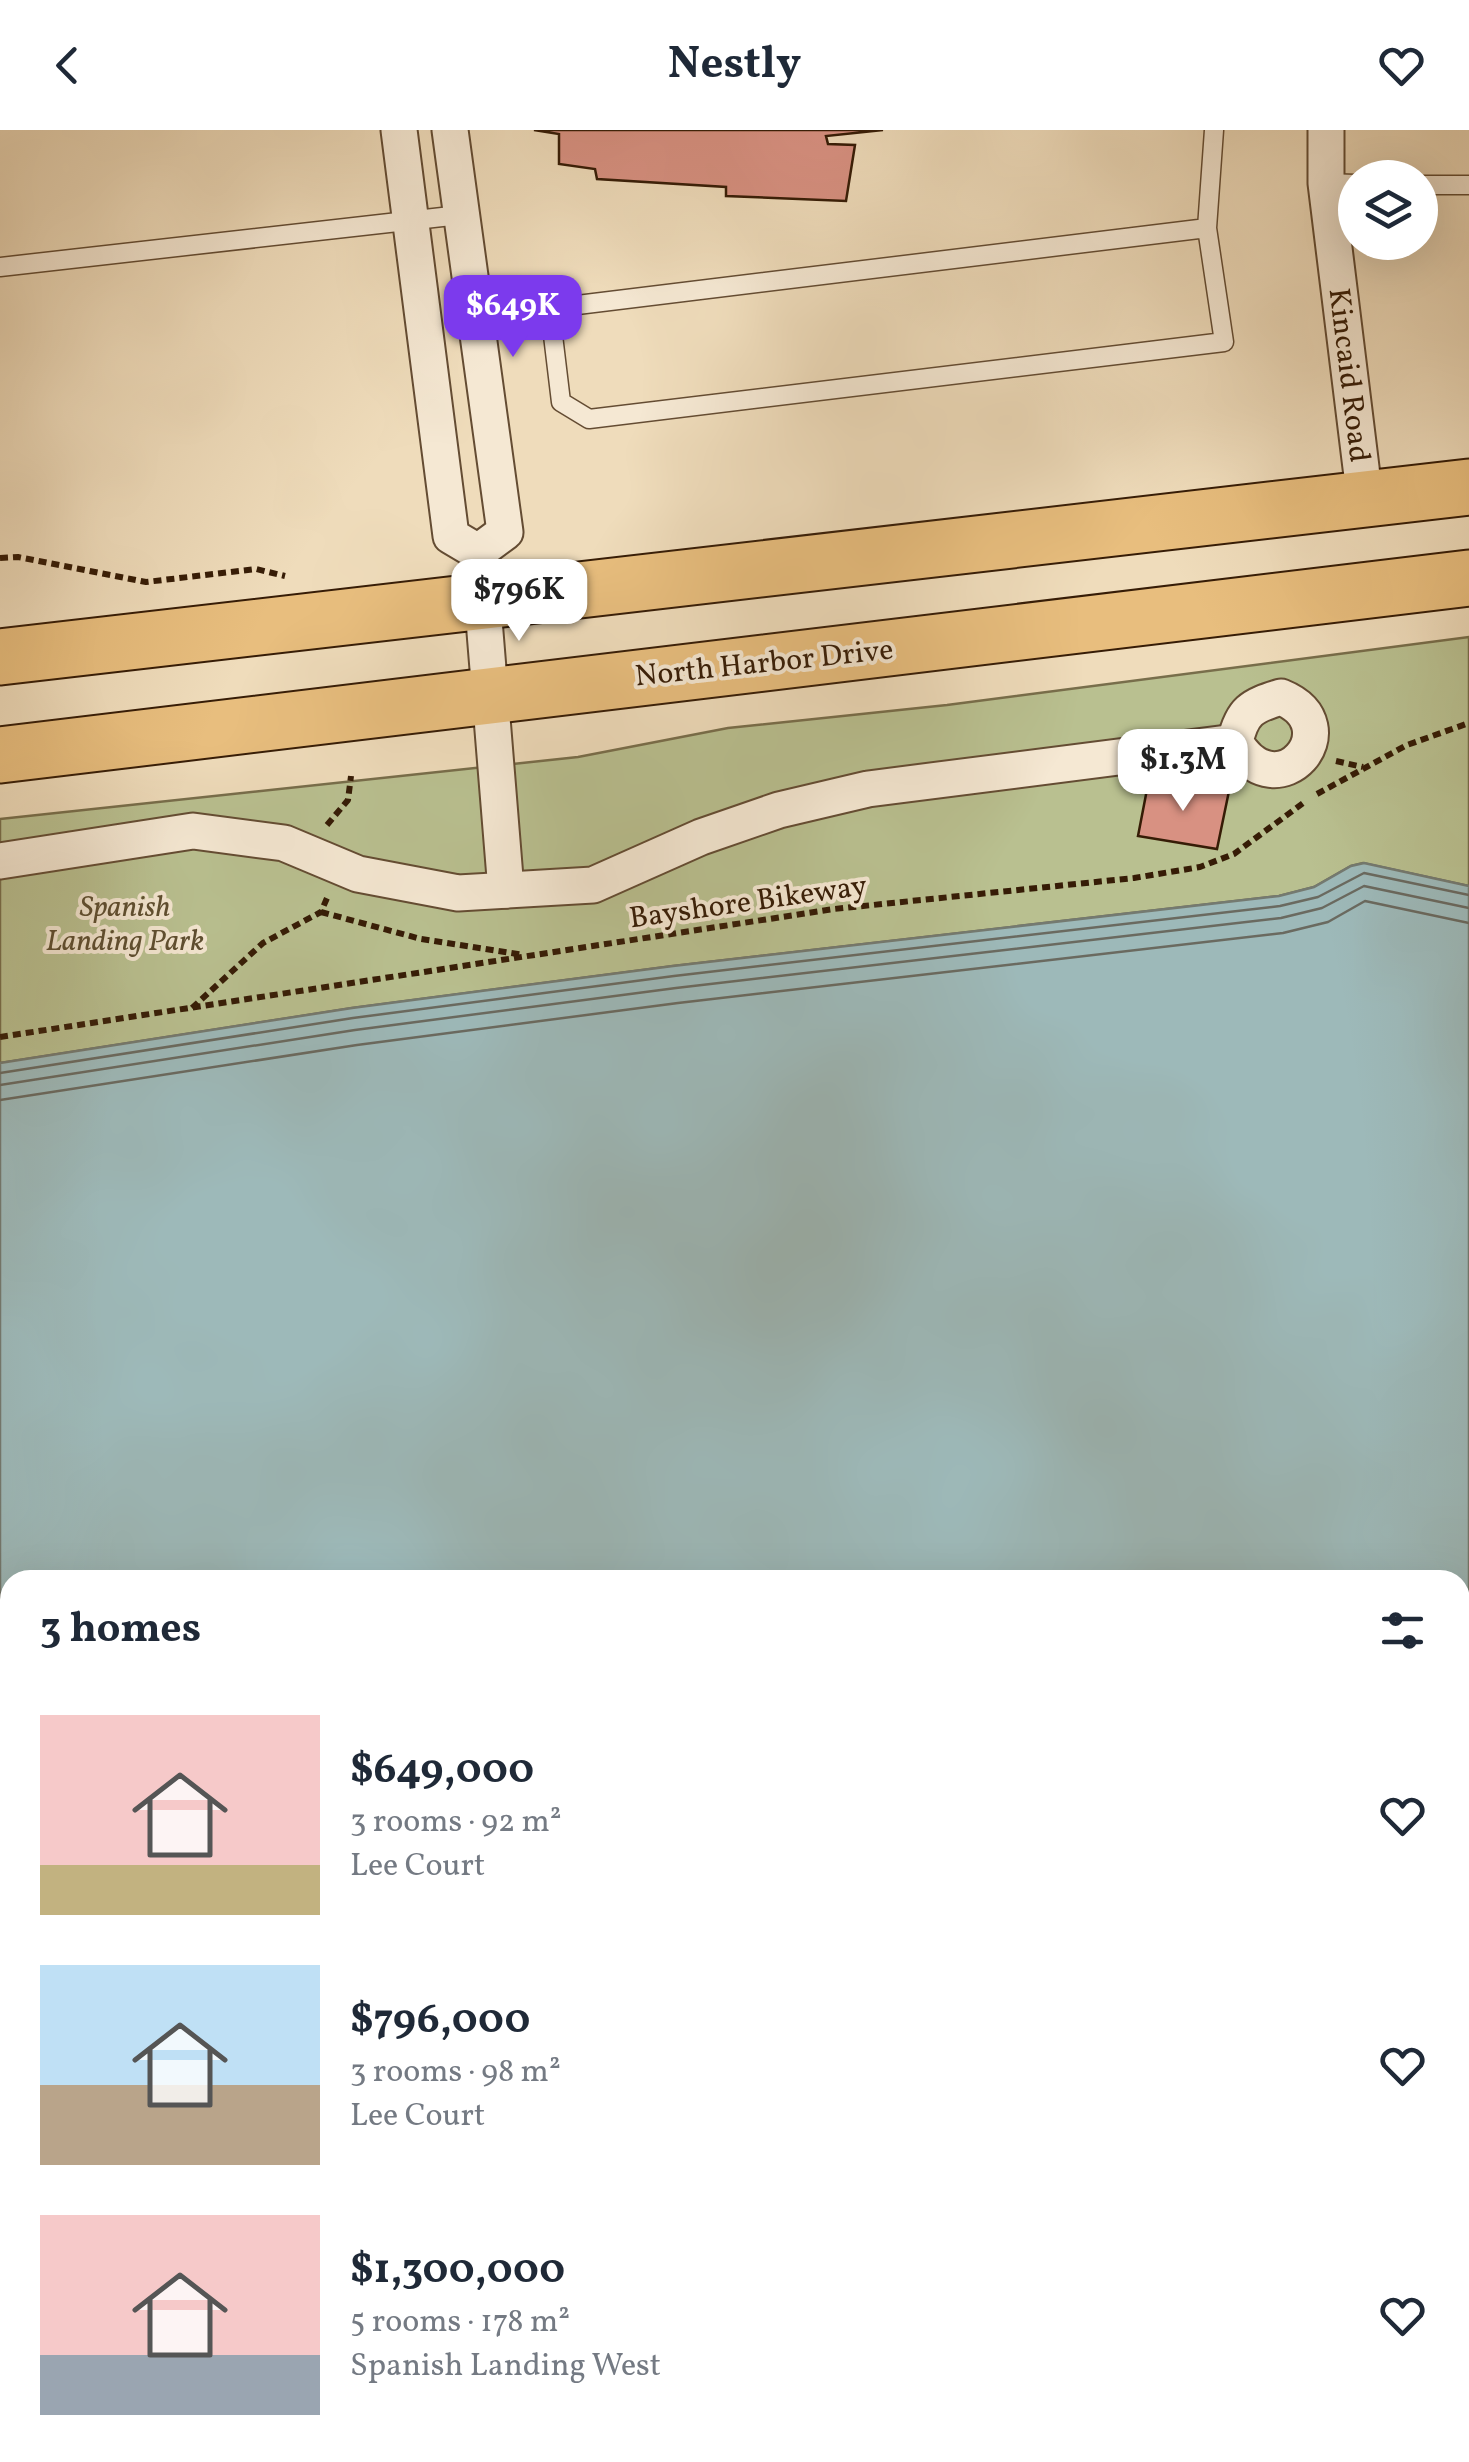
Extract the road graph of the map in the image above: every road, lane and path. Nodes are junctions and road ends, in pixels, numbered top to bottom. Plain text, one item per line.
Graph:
1 (399, 130) edge
2 (450, 130) edge
3 (1214, 130) edge
4 (1326, 130) edge
5 (1338, 175) edge
6 (1438, 185) edge
7 (1469, 186) edge
8 (460, 215) junction
9 (410, 222) junction
10 (1208, 228) junction
11 (1346, 260) edge
12 (0, 268) edge
13 (1469, 487) edge
14 (1365, 500) junction
15 (0, 558) edge
16 (480, 576) junction
17 (288, 577) dead end
18 (1469, 578) edge
19 (0, 657) edge
20 (492, 694) junction
21 (1469, 723) edge
22 (1236, 742) dead end
23 (0, 755) edge
24 (351, 776) dead end
25 (326, 826) dead end
26 (0, 862) edge
27 (332, 887) dead end
28 (506, 890) junction
29 (321, 912) junction
30 (532, 956) junction
31 (191, 1009) junction
32 (0, 1038) edge

1 - 9 street
2 - 8 street
3 - 10 lane
4 - 5 street, Kincaid Road
6 - 7 lane
8 - 9 lane
8 - 16 street
9 - 12 lane
9 - 16 street
10 - 10 lane
11 - 14 street, Kincaid Road
13 - 14 main road
14 - 16 main road
15 - 17 path
16 - 19 main road
16 - 20 street
18 - 20 main road, North Harbor Drive
20 - 23 main road, North Harbor Drive
20 - 28 street
21 - 30 path, Bayshore Bikeway
22 - 28 street
24 - 25 path
26 - 28 street
27 - 29 path
29 - 30 path
29 - 31 path
30 - 31 path, Bayshore Bikeway
31 - 32 path, Bayshore Bikeway

